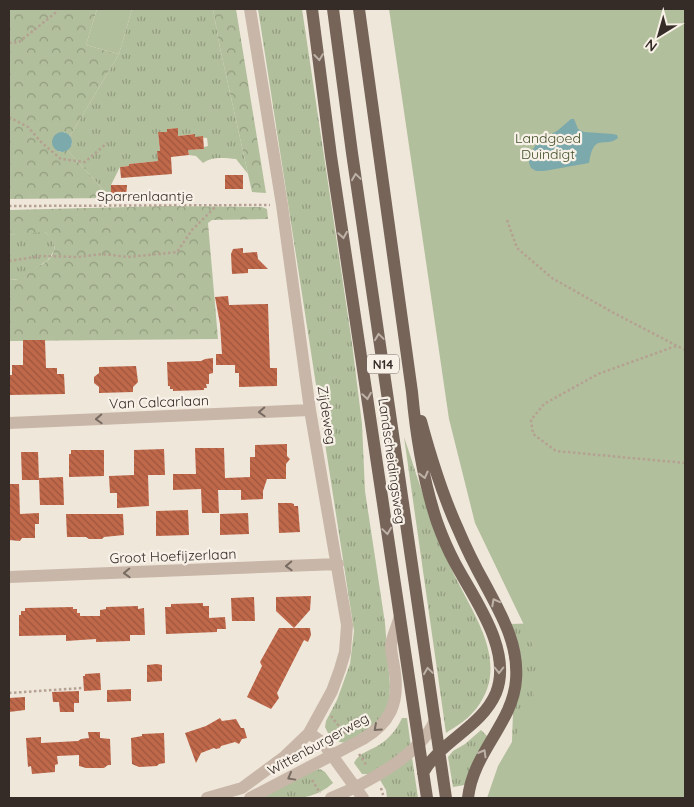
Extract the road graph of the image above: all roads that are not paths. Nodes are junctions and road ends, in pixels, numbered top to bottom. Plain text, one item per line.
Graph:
1 (250, 9) edge
2 (312, 9) edge
3 (333, 9) edge
4 (359, 9) edge
5 (412, 392) junction
6 (310, 410) junction
7 (9, 423) edge
8 (338, 564) junction
9 (9, 577) edge
10 (399, 619) junction
11 (435, 720) junction
12 (308, 734) junction
13 (419, 745) junction
14 (439, 751) junction
15 (332, 755) junction
16 (423, 773) junction
17 (356, 787) junction
18 (207, 798) edge
19 (250, 798) edge
20 (331, 798) edge
21 (363, 798) edge
22 (427, 798) edge
23 (446, 798) edge
24 (468, 798) edge

1 - 6 street, Zijdeweg
2 -> 10 main road, Landscheidingsweg / N14
11 -> 3 main road, Landscheidingsweg / N14
4 - 5 main road, N14
5 -> 14 main road, N14
24 -> 5 main road, N14
6 -> 7 street, Van Calcarlaan
6 - 8 street, Zijdeweg
8 -> 9 street, Groot Hoefijzerlaan
8 - 12 street, Zijdeweg
10 - 13 main road, Landscheidingsweg / N14
10 -> 15 street, Wittenburgerweg
11 - 13 street
11 - 14 main road, Landscheidingsweg / N14
12 - 15 street
12 - 18 street, Wittenburgerweg
13 - 16 main road, Landscheidingsweg / N14
13 - 17 street
14 - 16 main road, N14
14 - 23 main road, Landscheidingsweg / N14
15 - 17 street
15 -> 19 street, Wittenburgerweg
16 - 22 main road, Landscheidingsweg / N14
17 - 20 street
17 - 21 street

